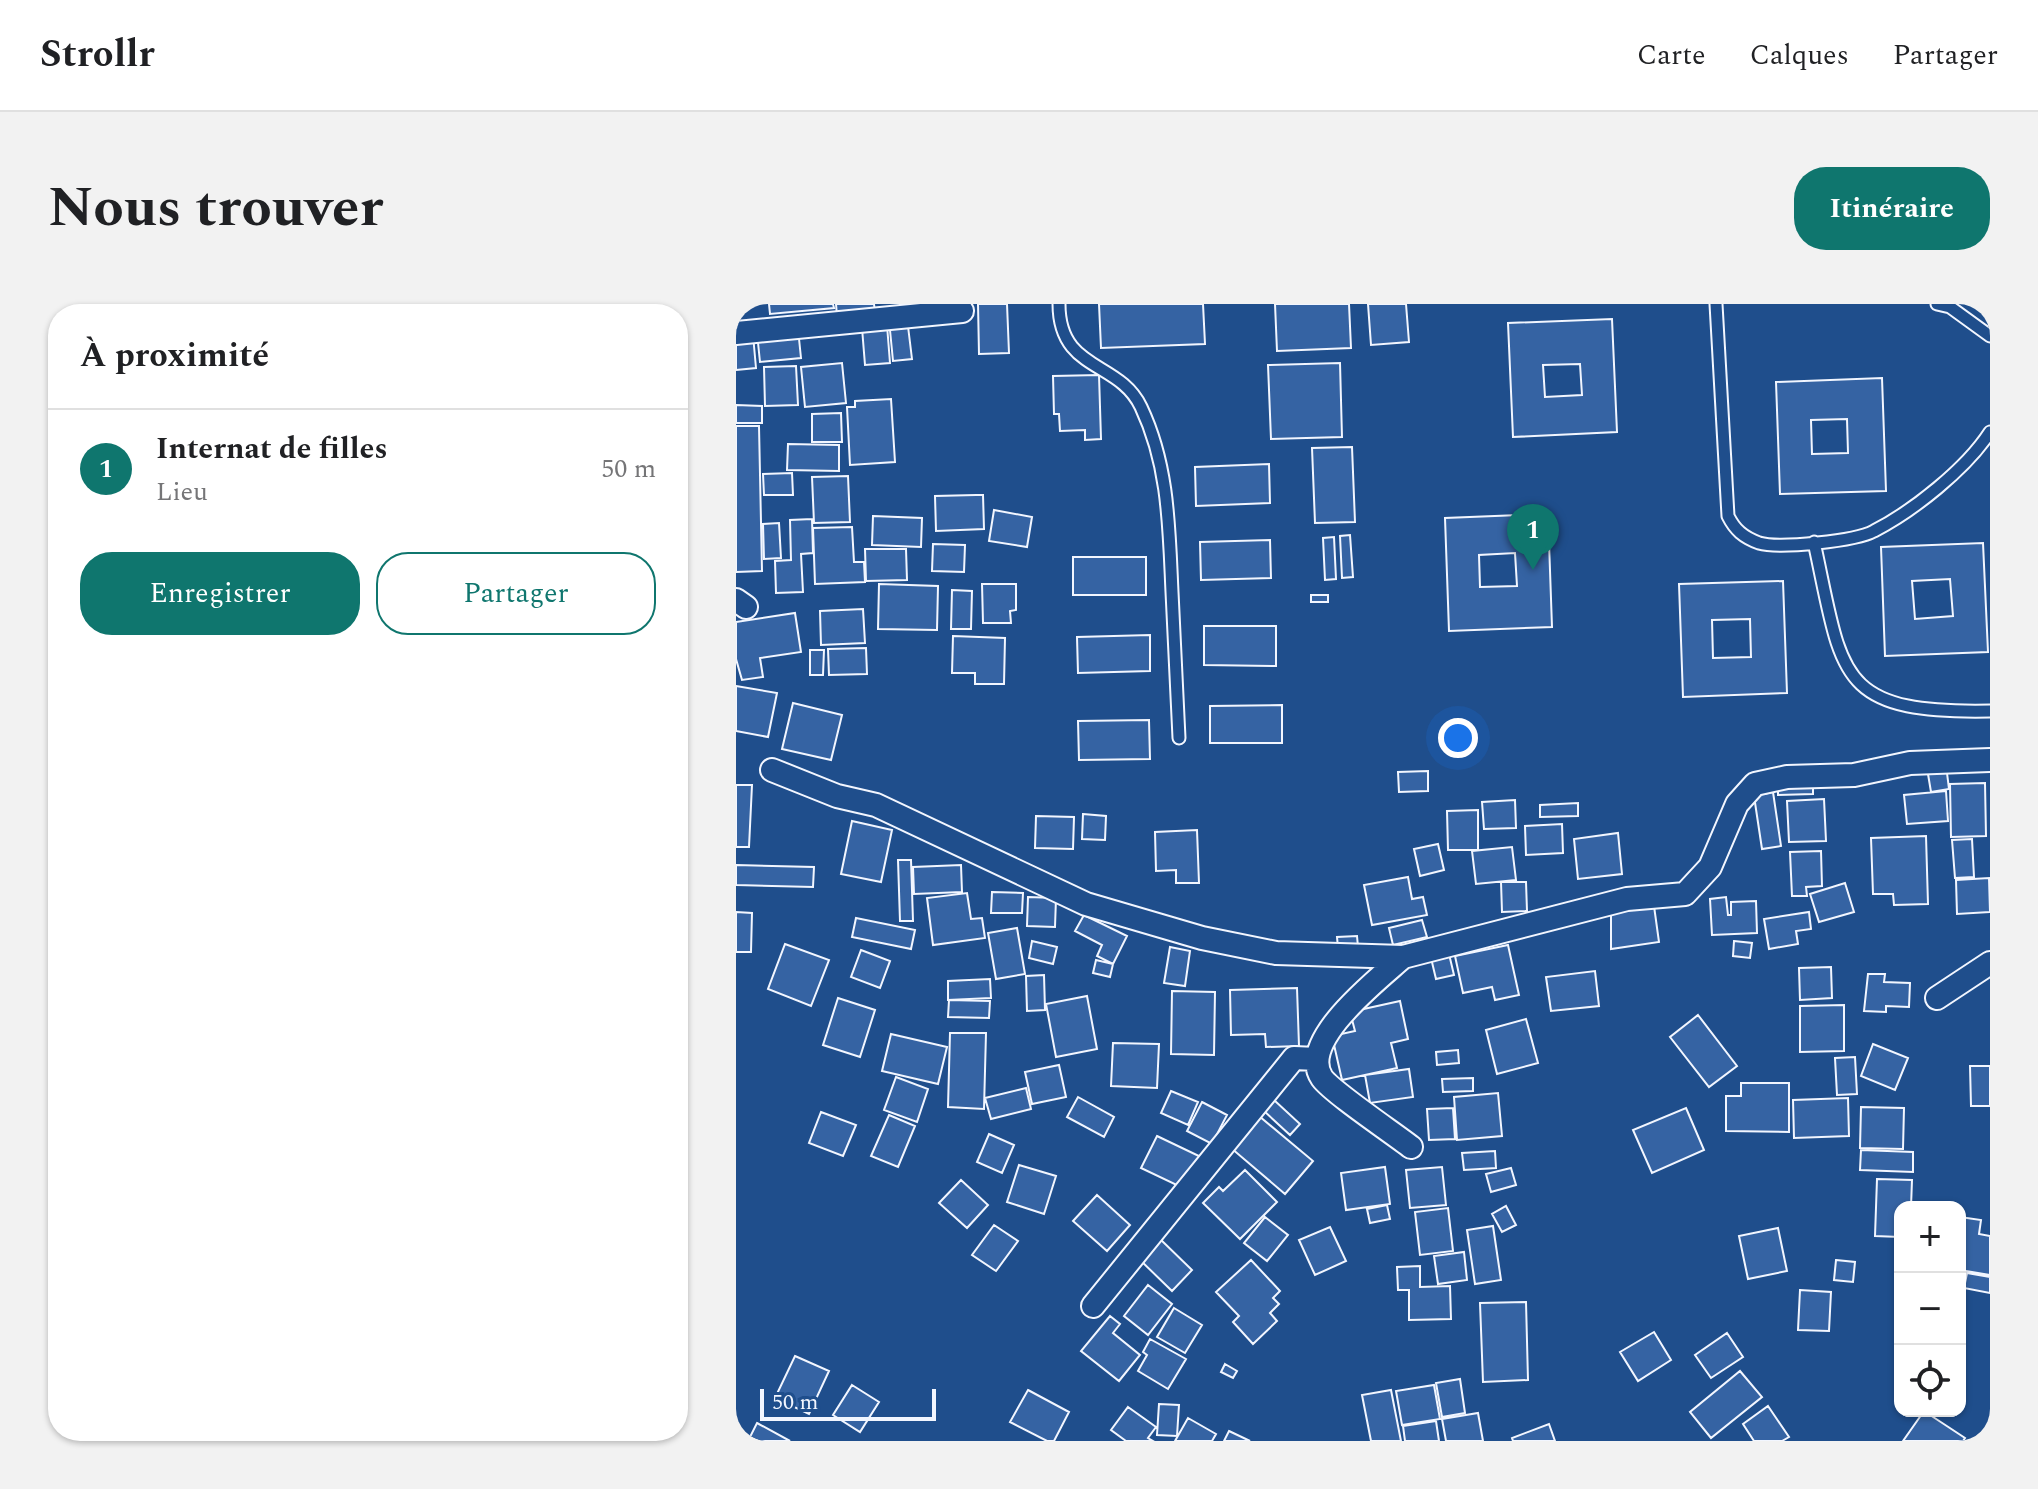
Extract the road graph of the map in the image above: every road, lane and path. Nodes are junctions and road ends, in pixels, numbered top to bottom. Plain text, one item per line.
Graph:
1 (1059, 304) edge
2 (1716, 304) edge
3 (1937, 304) edge
4 (962, 311) dead end
5 (736, 333) edge
6 (1990, 336) edge
7 (1990, 432) edge
8 (1814, 542) junction
9 (1990, 711) edge
10 (1179, 738) dead end
11 (1990, 760) edge
12 (772, 770) dead end
13 (1403, 957) junction
14 (1990, 963) edge
15 (1937, 998) dead end
16 (1294, 1058) junction
17 (1317, 1059) junction
18 (1411, 1147) dead end
19 (1093, 1306) dead end

1 - 10 lane
2 - 8 lane
3 - 6 lane
4 - 5 street
7 - 8 lane
8 - 9 lane
11 - 13 street
12 - 13 street
13 - 16 street
13 - 17 street
14 - 15 street
16 - 17 street
16 - 19 street
17 - 18 street

